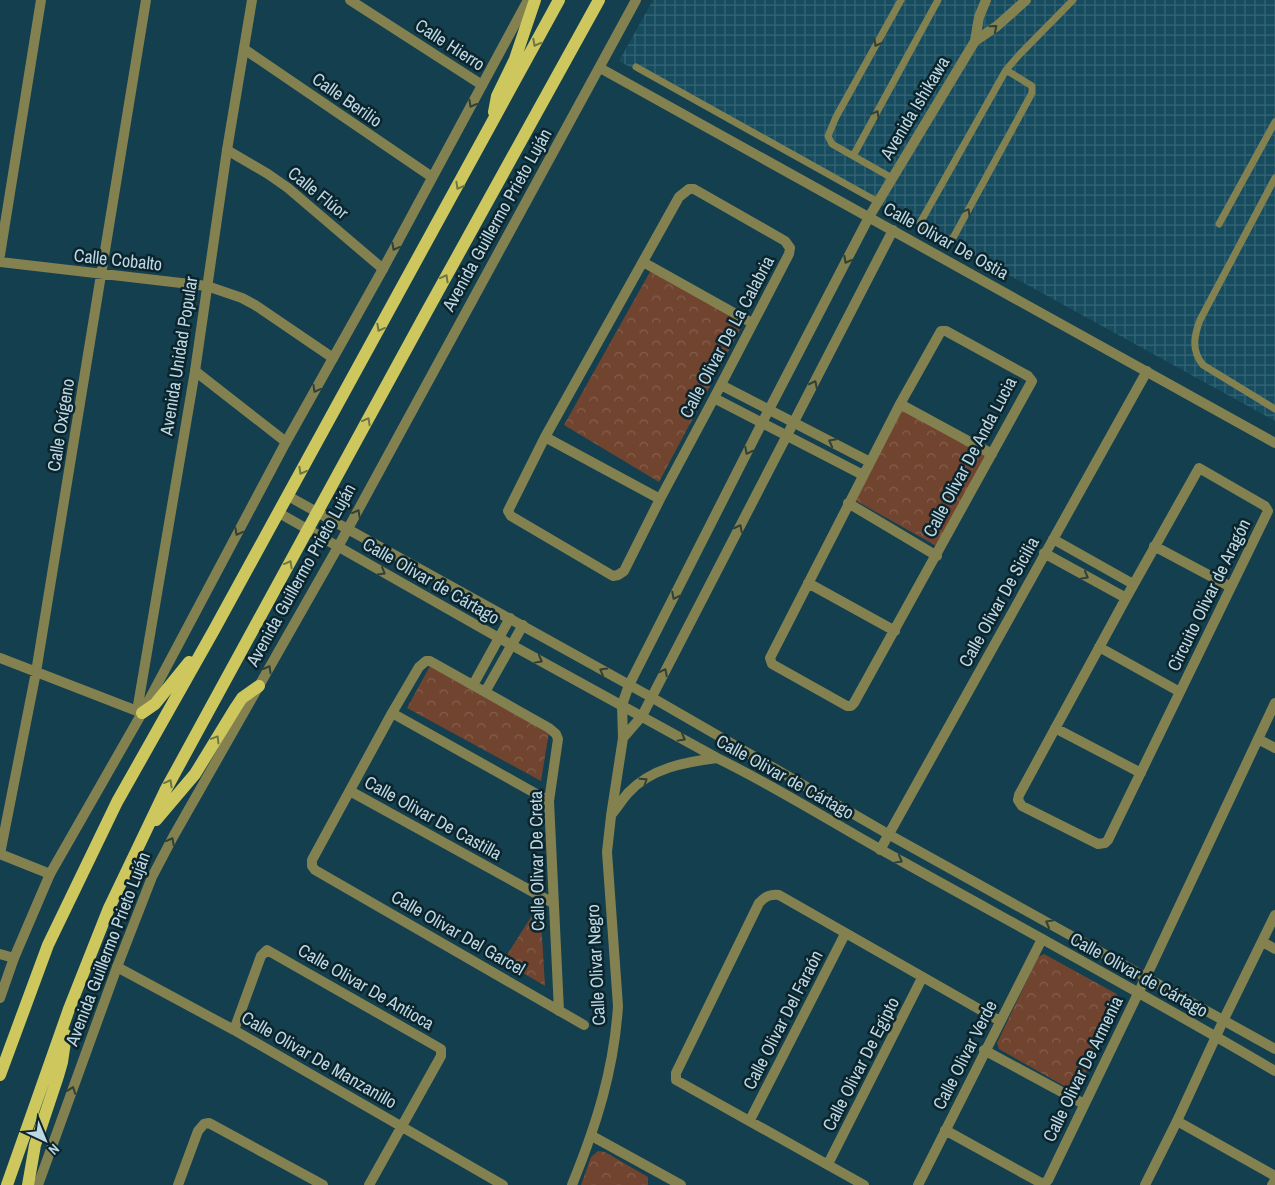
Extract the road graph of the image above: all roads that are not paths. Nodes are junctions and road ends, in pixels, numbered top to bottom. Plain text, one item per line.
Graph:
1 (41, 0) edge
2 (146, 0) edge
3 (252, 0) edge
4 (350, 0) edge
5 (528, 0) edge
6 (535, 0) edge
7 (559, 0) edge
8 (599, 0) edge
9 (636, 0) edge
10 (901, 0) edge
11 (938, 0) edge
12 (986, 0) edge
13 (1026, 0) edge
14 (1073, 0) edge
15 (975, 41) junction
16 (244, 48) junction
17 (636, 67) dead end
18 (600, 68) junction
19 (1006, 70) junction
20 (482, 85) junction
21 (1275, 122) edge
22 (491, 126) junction
23 (228, 150) junction
24 (853, 156) junction
25 (432, 178) junction
26 (892, 178) junction
27 (1275, 178) edge
28 (881, 197) junction
29 (869, 217) junction
30 (1219, 224) dead end
31 (893, 230) junction
32 (0, 255) edge
33 (0, 262) edge
34 (643, 262) junction
35 (383, 269) junction
36 (102, 274) junction
37 (207, 286) junction
38 (752, 323) junction
39 (334, 358) junction
40 (1147, 371) junction
41 (195, 372) junction
42 (721, 385) junction
43 (714, 398) junction
44 (900, 404) junction
45 (769, 409) junction
46 (1275, 409) edge
47 (794, 422) junction
48 (762, 423) junction
49 (787, 436) junction
50 (545, 437) junction
51 (286, 442) junction
52 (1275, 443) edge
53 (992, 454) junction
54 (870, 462) junction
55 (863, 475) junction
56 (288, 496) junction
57 (660, 499) junction
58 (848, 503) junction
59 (318, 511) junction
60 (279, 513) junction
61 (348, 528) junction
62 (308, 529) junction
63 (1053, 539) junction
64 (1154, 546) junction
65 (338, 547) junction
66 (1044, 553) junction
67 (937, 556) junction
68 (808, 583) junction
69 (1133, 584) junction
70 (1231, 587) junction
71 (1126, 598) junction
72 (510, 618) junction
73 (522, 625) junction
74 (214, 630) junction
75 (895, 631) junction
76 (499, 638) junction
77 (511, 645) junction
78 (1100, 647) junction
79 (0, 658) edge
80 (36, 672) junction
81 (473, 685) junction
82 (258, 686) junction
83 (629, 686) junction
84 (485, 692) junction
85 (1180, 692) junction
86 (651, 697) junction
87 (1275, 703) edge
88 (622, 705) junction
89 (140, 712) junction
90 (392, 713) junction
91 (642, 716) junction
92 (1055, 728) junction
93 (623, 738) junction
94 (1258, 739) junction
95 (1275, 748) edge
96 (717, 758) junction
97 (1141, 773) junction
98 (350, 791) junction
99 (549, 801) junction
100 (610, 816) junction
101 (144, 834) junction
102 (888, 834) junction
103 (880, 850) junction
104 (0, 854) edge
105 (315, 870) joint
106 (50, 874) junction
107 (553, 903) junction
108 (1275, 915) edge
109 (845, 934) junction
110 (1042, 939) junction
111 (1262, 942) junction
112 (1275, 949) edge
113 (0, 954) edge
114 (14, 958) junction
115 (117, 967) junction
116 (1146, 976) junction
117 (3, 977) edge
118 (922, 978) junction
119 (1138, 993) junction
120 (0, 998) edge
121 (69, 1009) junction
122 (559, 1011) junction
123 (1224, 1020) junction
124 (1000, 1021) junction
125 (584, 1026) dead end
126 (234, 1030) junction
127 (1216, 1036) junction
128 (1275, 1049) edge
129 (984, 1050) junction
130 (1275, 1072) edge
131 (0, 1075) edge
132 (1084, 1104) junction
133 (750, 1120) junction
134 (1177, 1121) junction
135 (402, 1126) junction
136 (945, 1130) junction
137 (592, 1136) junction
138 (828, 1164) junction
139 (1275, 1176) edge
140 (1275, 1180) edge
141 (663, 1181) edge
142 (7, 1185) edge
143 (28, 1185) edge
144 (38, 1185) edge
145 (178, 1185) edge
146 (323, 1185) edge
147 (369, 1185) edge
148 (503, 1185) edge
149 (572, 1185) edge
150 (681, 1185) edge
151 (864, 1185) edge
152 (918, 1185) edge
153 (1144, 1185) edge
154 (1272, 1185) edge

1 - 32 street
2 - 36 street, Calle Oxígeno
3 - 16 street, Avenida Unidad Popular
4 - 20 street, Calle Hierro
5 - 20 street
6 - 22 main road
7 -> 22 main road
59 -> 8 main road, Avenida Guillermo Prieto Luján
9 - 18 street, Avenida Guillermo Prieto Luján
10 -> 24 lane
24 -> 11 lane
12 - 15 street, Avenida Ishikawa
15 -> 13 street, Avenida Ishikawa
14 - 19 lane
15 - 26 street, Avenida Ishikawa
16 - 23 street, Avenida Unidad Popular
16 - 25 street, Calle Berilio
17 - 28 lane
18 - 29 street, Calle Olivar De Ostia
61 -> 18 street, Avenida Guillermo Prieto Luján
19 -> 19 lane
20 -> 25 street
21 - 30 lane
22 -> 56 main road
23 - 35 street, Calle Flúor
23 - 37 street, Avenida Unidad Popular
24 - 26 lane
25 -> 35 street
26 - 28 street, Avenida Ishikawa
27 - 46 lane
28 - 29 street, Avenida Ishikawa
29 - 31 street, Calle Olivar De Ostia
29 -> 45 street, Avenida Ishikawa
31 - 40 street, Calle Olivar De Ostia
47 -> 31 street
33 - 36 street, Calle Cobalto
34 - 38 street
34 - 38 street, Calle Olivar De La Calabria
34 - 50 street, Calle Olivar De La Calabria
35 - 39 street
36 - 37 street, Calle Cobalto
36 - 80 street, Calle Oxígeno
37 - 39 street, Calle Cobalto
37 - 41 street, Avenida Unidad Popular
38 - 42 street, Calle Olivar De La Calabria
39 -> 51 street
40 - 52 street, Calle Olivar De Ostia
40 - 63 street, Calle Olivar De Sicilia
41 - 51 street
41 - 89 street, Avenida Unidad Popular
42 - 43 street, Calle Olivar De La Calabria
42 - 45 street
43 - 48 street
43 - 57 street, Calle Olivar De La Calabria
44 - 53 street
44 - 53 street, Calle Olivar De Anda Lucia
44 - 54 street, Calle Olivar De Anda Lucia
45 - 47 street
45 - 48 street, Avenida Ishikawa
47 - 49 street
54 -> 47 street
48 - 49 street
48 -> 83 street, Avenida Ishikawa
49 - 55 street
86 -> 49 street
50 - 57 street
50 - 57 street, Calle Olivar De La Calabria
51 -> 89 street
53 - 67 street, Calle Olivar De Anda Lucia
54 - 55 street, Calle Olivar De Anda Lucia
55 - 58 street, Calle Olivar De Anda Lucia
56 - 59 street, Calle Olivar de Cártago
56 - 60 main road
58 - 67 street
58 - 68 street, Calle Olivar De Anda Lucia
59 - 61 street, Calle Olivar de Cártago
59 - 62 main road, Avenida Guillermo Prieto Luján
60 - 62 street, Calle Olivar de Cártago
60 - 74 main road
61 - 65 street, Avenida Guillermo Prieto Luján
61 - 72 street, Calle Olivar de Cártago
62 - 65 street, Calle Olivar de Cártago
101 -> 62 main road, Avenida Guillermo Prieto Luján
63 - 66 street, Calle Olivar De Sicilia
63 - 69 street
64 - 69 street, Circuito Olivar de Aragón
64 - 70 street
64 - 70 street, Circuito Olivar de Aragón
65 -> 76 street, Calle Olivar de Cártago
82 -> 65 street, Avenida Guillermo Prieto Luján
66 -> 71 street
66 - 102 street, Calle Olivar De Sicilia
67 - 75 street, Calle Olivar De Anda Lucia
68 - 75 street
68 - 75 street, Calle Olivar De Anda Lucia
69 - 71 street, Circuito Olivar de Aragón
70 - 85 street, Circuito Olivar de Aragón
71 - 78 street, Circuito Olivar de Aragón
72 - 73 street, Calle Olivar de Cártago
72 - 76 street
73 - 77 street
83 -> 73 street, Calle Olivar de Cártago
74 - 89 main road
74 - 131 main road
76 - 77 street, Calle Olivar de Cártago
76 - 81 street
77 - 84 street
77 -> 88 street, Calle Olivar de Cártago
78 - 85 street
78 - 92 street, Circuito Olivar de Aragón
79 - 80 street
80 - 89 street
80 - 104 street, Calle Oxígeno
81 - 84 street, Calle Olivar De Creta
81 - 90 street, Calle Olivar De Creta
101 -> 82 main road
115 -> 82 street, Avenida Guillermo Prieto Luján
83 - 86 street, Calle Olivar de Cártago
83 - 88 street, Avenida Ishikawa
84 - 99 street, Calle Olivar De Creta
85 - 97 street, Circuito Olivar de Aragón
86 - 91 street
86 - 102 street, Calle Olivar de Cártago
87 - 94 street, Calle Olivar De Armenia
88 - 91 street, Calle Olivar de Cártago
88 - 93 street, Calle Olivar Negro
89 - 106 street
90 - 98 street, Calle Olivar De Creta
90 - 99 street
91 - 93 street
91 -> 96 street, Calle Olivar de Cártago
92 - 97 street
92 - 97 street, Circuito Olivar de Aragón
93 - 100 street, Calle Olivar Negro
94 - 95 street
94 - 116 street, Calle Olivar De Armenia
100 -> 96 street
96 - 103 street, Calle Olivar de Cártago
98 - 105 street, Calle Olivar De Creta
98 - 107 street, Calle Olivar De Castilla
99 - 107 street, Calle Olivar De Creta
100 - 137 street, Calle Olivar Negro
101 - 121 main road, Avenida Guillermo Prieto Luján
102 - 103 street, Calle Olivar De Sicilia
116 -> 102 street, Calle Olivar de Cártago
103 -> 110 street, Calle Olivar de Cártago
104 - 106 street
105 - 122 street, Calle Olivar Del Garcel
106 - 114 street
107 - 122 street, Calle Olivar De Creta
108 - 111 street
109 - 118 street
109 - 133 street, Calle Olivar Del Faraón
109 - 133 street
110 - 119 street, Calle Olivar de Cártago
110 - 124 street, Calle Olivar Verde
111 - 112 street
111 - 123 street
113 - 114 street
114 - 117 street
115 - 126 street, Calle Olivar De Manzanillo
144 -> 115 street, Avenida Guillermo Prieto Luján
116 - 119 street, Calle Olivar De Armenia
116 - 123 street, Calle Olivar de Cártago
117 - 120 street
118 - 124 street
118 - 138 street, Calle Olivar De Egipto
119 - 127 street, Calle Olivar de Cártago
119 - 132 street, Calle Olivar De Armenia
121 - 142 main road, Avenida Guillermo Prieto Luján
121 - 143 main road
122 - 125 street, Calle Olivar Del Garcel
123 - 127 street
123 - 128 street, Calle Olivar de Cártago
124 - 129 street, Calle Olivar Verde
126 - 135 street, Calle Olivar De Manzanillo
126 - 135 street, Calle Olivar De Antioca
127 - 130 street, Calle Olivar de Cártago
127 - 134 street
129 - 132 street
129 - 136 street, Calle Olivar Verde
132 - 136 street, Calle Olivar De Armenia
133 - 138 street
134 - 139 street
134 - 153 street
135 - 147 street, Calle Olivar De Antioca
135 - 148 street, Calle Olivar De Manzanillo
136 - 152 street, Calle Olivar Verde
137 - 141 street
137 - 149 street, Calle Olivar Negro
138 - 151 street
140 - 154 street
141 - 150 street
145 - 146 street

